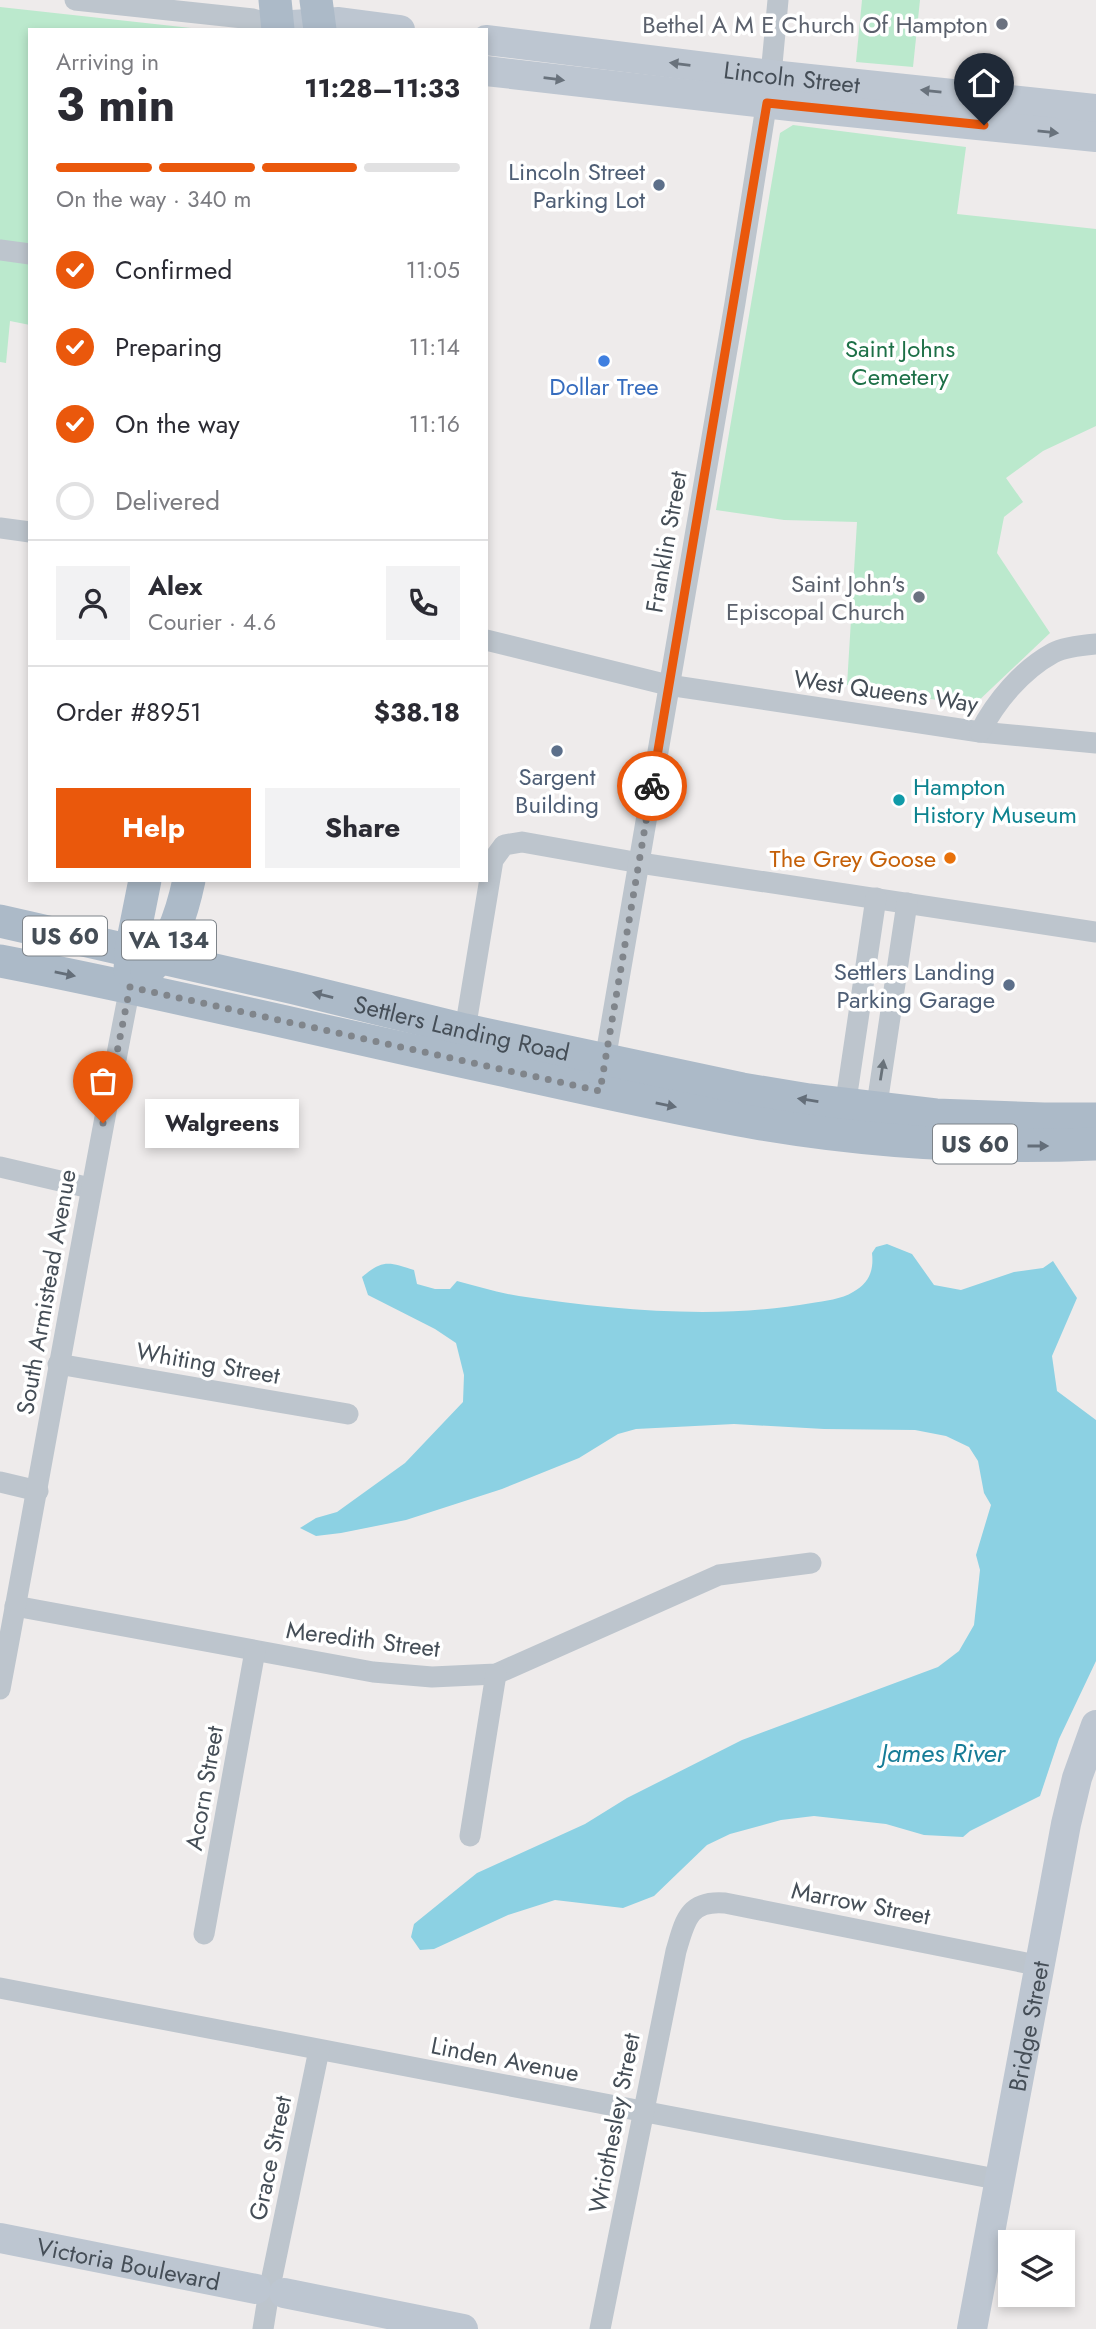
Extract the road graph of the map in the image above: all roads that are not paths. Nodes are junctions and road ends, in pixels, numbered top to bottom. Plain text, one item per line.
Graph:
1 (75, 0) edge
2 (778, 0) edge
3 (318, 17) edge
4 (279, 21) edge
5 (384, 28) edge
6 (488, 40) edge
7 (488, 71) edge
8 (769, 89) junction
9 (1096, 109) edge
10 (1096, 137) edge
11 (0, 250) edge
12 (28, 254) edge
13 (0, 528) edge
14 (28, 533) edge
15 (488, 640) edge
16 (1096, 644) edge
17 (668, 685) junction
18 (981, 732) junction
19 (1096, 743) edge
20 (640, 863) junction
21 (145, 882) edge
22 (188, 882) edge
23 (876, 898) junction
24 (907, 903) junction
25 (0, 921) edge
26 (1096, 932) edge
27 (146, 954) junction
28 (0, 961) edge
29 (130, 987) junction
30 (465, 1030) junction
31 (603, 1076) junction
32 (1096, 1119) edge
33 (859, 1121) junction
34 (1096, 1144) edge
35 (0, 1167) edge
36 (90, 1188) junction
37 (58, 1364) junction
38 (348, 1415) dead end
39 (0, 1482) edge
40 (38, 1491) junction
41 (811, 1563) dead end
42 (15, 1606) junction
43 (255, 1651) junction
44 (496, 1674) junction
45 (0, 1689) edge
46 (1096, 1725) edge
47 (470, 1836) dead end
48 (683, 1929) joint
49 (204, 1934) dead end
50 (1041, 1966) junction
51 (0, 1988) edge
52 (319, 2050) junction
53 (644, 2112) junction
54 (1001, 2180) junction
55 (0, 2238) edge
56 (269, 2298) edge
57 (463, 2329) edge
58 (600, 2329) edge
59 (972, 2329) edge

1 - 4 street
2 - 8 street, Franklin Street
3 - 4 street
3 - 5 street
8 -> 6 street, Lincoln Street
7 -> 8 street, Lincoln Street
9 -> 8 street, Lincoln Street
8 -> 10 street, Lincoln Street
8 - 17 street, Franklin Street
11 - 12 street
13 - 14 street
15 - 17 street, West Queens Way
16 - 18 street
17 - 18 street, West Queens Way
17 - 20 street, Franklin Street
18 - 19 street, West Queens Way
20 - 23 street
20 - 30 street
20 - 31 street, Franklin Street
21 - 27 main road, VA 134
22 - 27 main road, VA 134
23 - 24 street
23 - 33 street
24 - 26 street
33 -> 24 street
25 - 27 main road, Settlers Landing Road / US 60
27 - 29 main road, VA 134
30 -> 27 main road, Settlers Landing Road / US 60
28 -> 29 main road, Settlers Landing Road / US 60
29 - 31 main road, Settlers Landing Road / US 60
29 - 36 street, South Armistead Avenue
30 - 31 main road, Settlers Landing Road / US 60
31 - 33 main road, Settlers Landing Road / US 60
32 - 33 main road, Settlers Landing Road / US 60
33 -> 34 main road, Settlers Landing Road / US 60
35 - 36 street
36 - 37 street, South Armistead Avenue
37 - 38 street, Whiting Street
37 - 40 street, South Armistead Avenue
39 - 40 street
40 - 42 street, South Armistead Avenue
41 - 44 street, Meredith Street
42 - 43 street, Meredith Street
42 - 45 street, South Armistead Avenue
43 - 44 street, Meredith Street
43 - 49 street, Acorn Street
44 - 47 street
46 - 50 street, Bridge Street
48 - 50 street, Marrow Street
48 - 53 street, Wriothesley Street
50 - 54 street, Bridge Street
51 - 52 street, Linden Avenue
52 - 53 street, Linden Avenue
52 - 56 street, Grace Street
53 - 54 street, Linden Avenue
53 - 58 street, Wriothesley Street
54 - 59 street, Bridge Street
55 - 56 street, Victoria Boulevard
56 - 57 street, Victoria Boulevard

